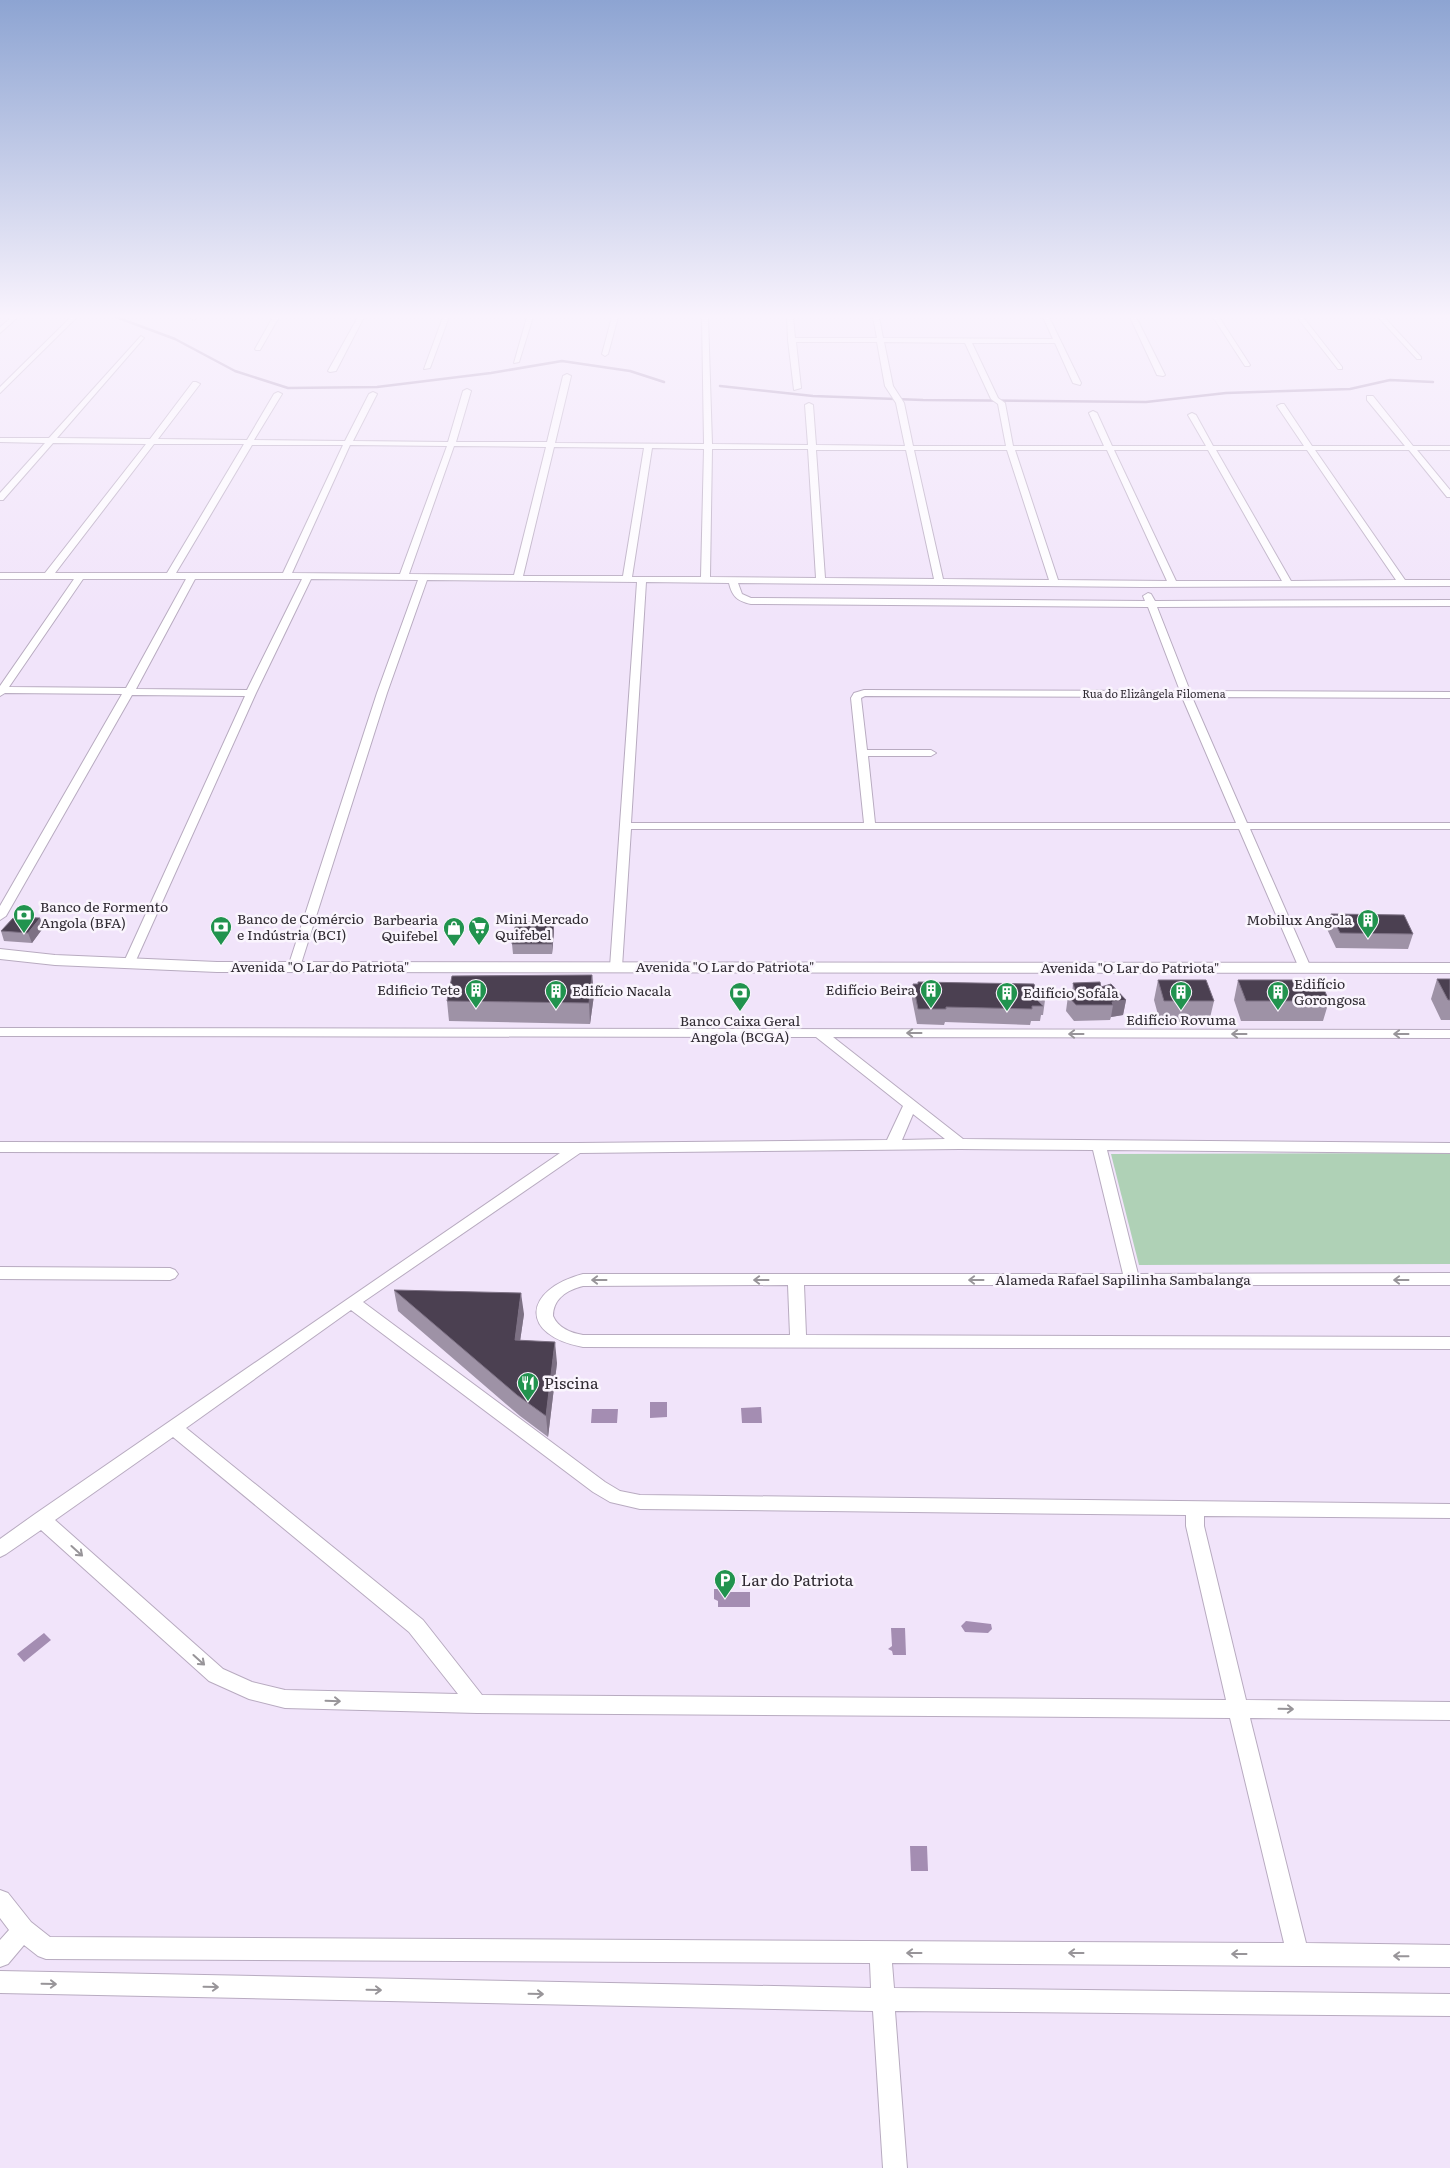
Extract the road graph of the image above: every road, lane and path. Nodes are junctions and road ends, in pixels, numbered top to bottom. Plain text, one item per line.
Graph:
1 (70, 418) edge
2 (170, 418) edge
3 (263, 418) edge
4 (360, 418) edge
5 (459, 418) edge
6 (556, 418) edge
7 (707, 418) edge
8 (810, 418) edge
9 (903, 418) edge
10 (1003, 418) edge
11 (1095, 418) edge
12 (1193, 418) edge
13 (1290, 418) edge
14 (1387, 418) edge
15 (0, 440) edge
16 (50, 441) junction
17 (152, 442) junction
18 (248, 443) junction
19 (347, 444) junction
20 (451, 445) junction
21 (549, 445) junction
22 (648, 446) junction
23 (708, 446) junction
24 (812, 447) junction
25 (1109, 447) junction
26 (909, 448) junction
27 (1010, 448) junction
28 (1210, 448) junction
29 (1311, 448) junction
30 (1411, 448) junction
31 (1450, 448) edge
32 (1450, 495) edge
33 (0, 498) edge
34 (0, 576) edge
35 (48, 576) junction
36 (80, 576) junction
37 (286, 576) junction
38 (308, 576) junction
39 (169, 578) junction
40 (191, 578) junction
41 (403, 578) junction
42 (423, 578) junction
43 (518, 578) junction
44 (627, 580) junction
45 (642, 580) junction
46 (705, 580) junction
47 (733, 581) junction
48 (822, 581) junction
49 (939, 582) junction
50 (1054, 583) junction
51 (1288, 583) junction
52 (1402, 583) junction
53 (1450, 583) edge
54 (1143, 584) junction
55 (1173, 584) junction
56 (1450, 603) edge
57 (1151, 604) junction
58 (130, 690) junction
59 (1, 691) edge
60 (251, 693) junction
61 (1186, 694) junction
62 (858, 695) joint
63 (1450, 695) edge
64 (862, 753) junction
65 (931, 753) dead end
66 (870, 825) junction
67 (626, 826) junction
68 (1243, 826) junction
69 (1450, 826) edge
70 (0, 916) edge
71 (0, 954) edge
72 (129, 964) junction
73 (0, 966) edge
74 (294, 967) junction
75 (616, 967) junction
76 (1304, 968) junction
77 (1450, 968) edge
78 (1450, 978) edge
79 (0, 1032) edge
80 (819, 1033) junction
81 (1450, 1034) edge
82 (910, 1106) junction
83 (960, 1144) junction
84 (892, 1145) junction
85 (1099, 1145) junction
86 (0, 1147) edge
87 (577, 1148) junction
88 (1450, 1148) edge
89 (0, 1273) edge
90 (170, 1274) dead end
91 (796, 1280) junction
92 (1132, 1280) junction
93 (1450, 1280) edge
94 (352, 1302) junction
95 (798, 1342) junction
96 (1450, 1343) edge
97 (173, 1427) junction
98 (1195, 1509) junction
99 (1450, 1511) edge
100 (41, 1519) junction
101 (0, 1549) edge
102 (477, 1704) junction
103 (1238, 1709) junction
104 (1450, 1711) edge
105 (0, 1901) edge
106 (23, 1930) junction
107 (882, 1953) junction
108 (1298, 1954) junction
109 (0, 1956) edge
110 (1450, 1956) edge
111 (0, 1982) edge
112 (883, 2000) junction
113 (1450, 2005) edge
114 (895, 2168) edge

1 - 16 street
2 - 17 street
3 - 18 street
4 - 19 street
5 - 20 street
6 - 21 street
7 - 23 street
8 - 24 street
9 - 26 street
10 - 27 street
11 - 25 street
12 - 28 street
13 - 29 street
14 - 30 street
15 - 16 street
16 - 17 street
16 - 33 street
17 - 18 street
17 - 35 street
18 - 19 street
18 - 39 street
19 - 20 street
19 - 37 street
20 - 21 street
20 - 41 street
21 - 22 street
21 - 43 street
22 - 23 street
22 - 44 street
23 - 24 street
23 - 46 street
24 - 26 street
24 - 48 street
25 - 27 street
25 - 28 street
25 - 55 street
26 - 27 street
26 - 49 street
27 - 50 street
28 - 29 street
28 - 51 street
29 - 30 street
29 - 52 street
30 - 31 street
30 - 32 street
34 - 35 street
35 - 36 street
36 - 39 street
36 - 59 street
37 - 38 street
37 - 40 street
38 - 41 street
38 - 60 street
39 - 40 street
40 - 58 street
41 - 42 street
42 - 43 street
42 - 74 street
43 - 44 street
44 - 45 street
45 - 46 street
45 - 67 street
46 - 47 street
47 - 48 street
47 - 57 street
48 - 49 street
49 - 50 street
50 - 54 street
51 - 52 street
51 - 55 street
52 - 53 street
54 - 55 street
54 - 57 street
56 - 57 street
57 - 61 street
58 - 59 street
58 - 60 street
58 - 70 street
60 - 72 street
61 - 62 street, Rua do Elizângela Filomena
61 - 63 street, Rua do Elizângela Filomena
61 - 68 street
62 - 64 street
64 - 65 street
64 - 66 street
66 - 67 street
66 - 68 street
67 - 75 street
68 - 69 street
68 - 76 street
71 - 72 main road, Avenida "O Lar do Patriota"
72 - 74 main road, Avenida "O Lar do Patriota"
73 - 78 main road, Avenida "O Lar do Patriota"
74 - 75 main road, Avenida "O Lar do Patriota"
75 - 76 main road, Avenida "O Lar do Patriota"
76 - 77 main road, Avenida "O Lar do Patriota"
79 - 80 street
81 -> 80 street
80 - 82 street
82 - 83 street
82 - 84 street
83 - 84 street
83 - 85 street
84 - 87 street
85 - 88 street
85 - 92 street
86 - 87 street
87 - 94 street
89 - 90 street
92 -> 91 street, Alameda Rafael Sapilinha Sambalanga
91 - 95 street
91 -> 95 street, Alameda Rafael Sapilinha Sambalanga
93 -> 92 street, Alameda Rafael Sapilinha Sambalanga
94 - 97 street
94 - 98 street
95 - 96 street, Alameda Rafael Sapilinha Sambalanga
97 - 100 street
97 - 102 street
98 - 99 street
98 - 103 street
100 - 101 street
100 -> 102 street
102 - 103 street
103 -> 104 street
103 - 108 street
105 - 106 street
106 - 107 street
106 - 109 street
108 -> 107 street
107 - 112 street
110 -> 108 street
111 -> 112 street
112 - 113 street
112 - 114 street

